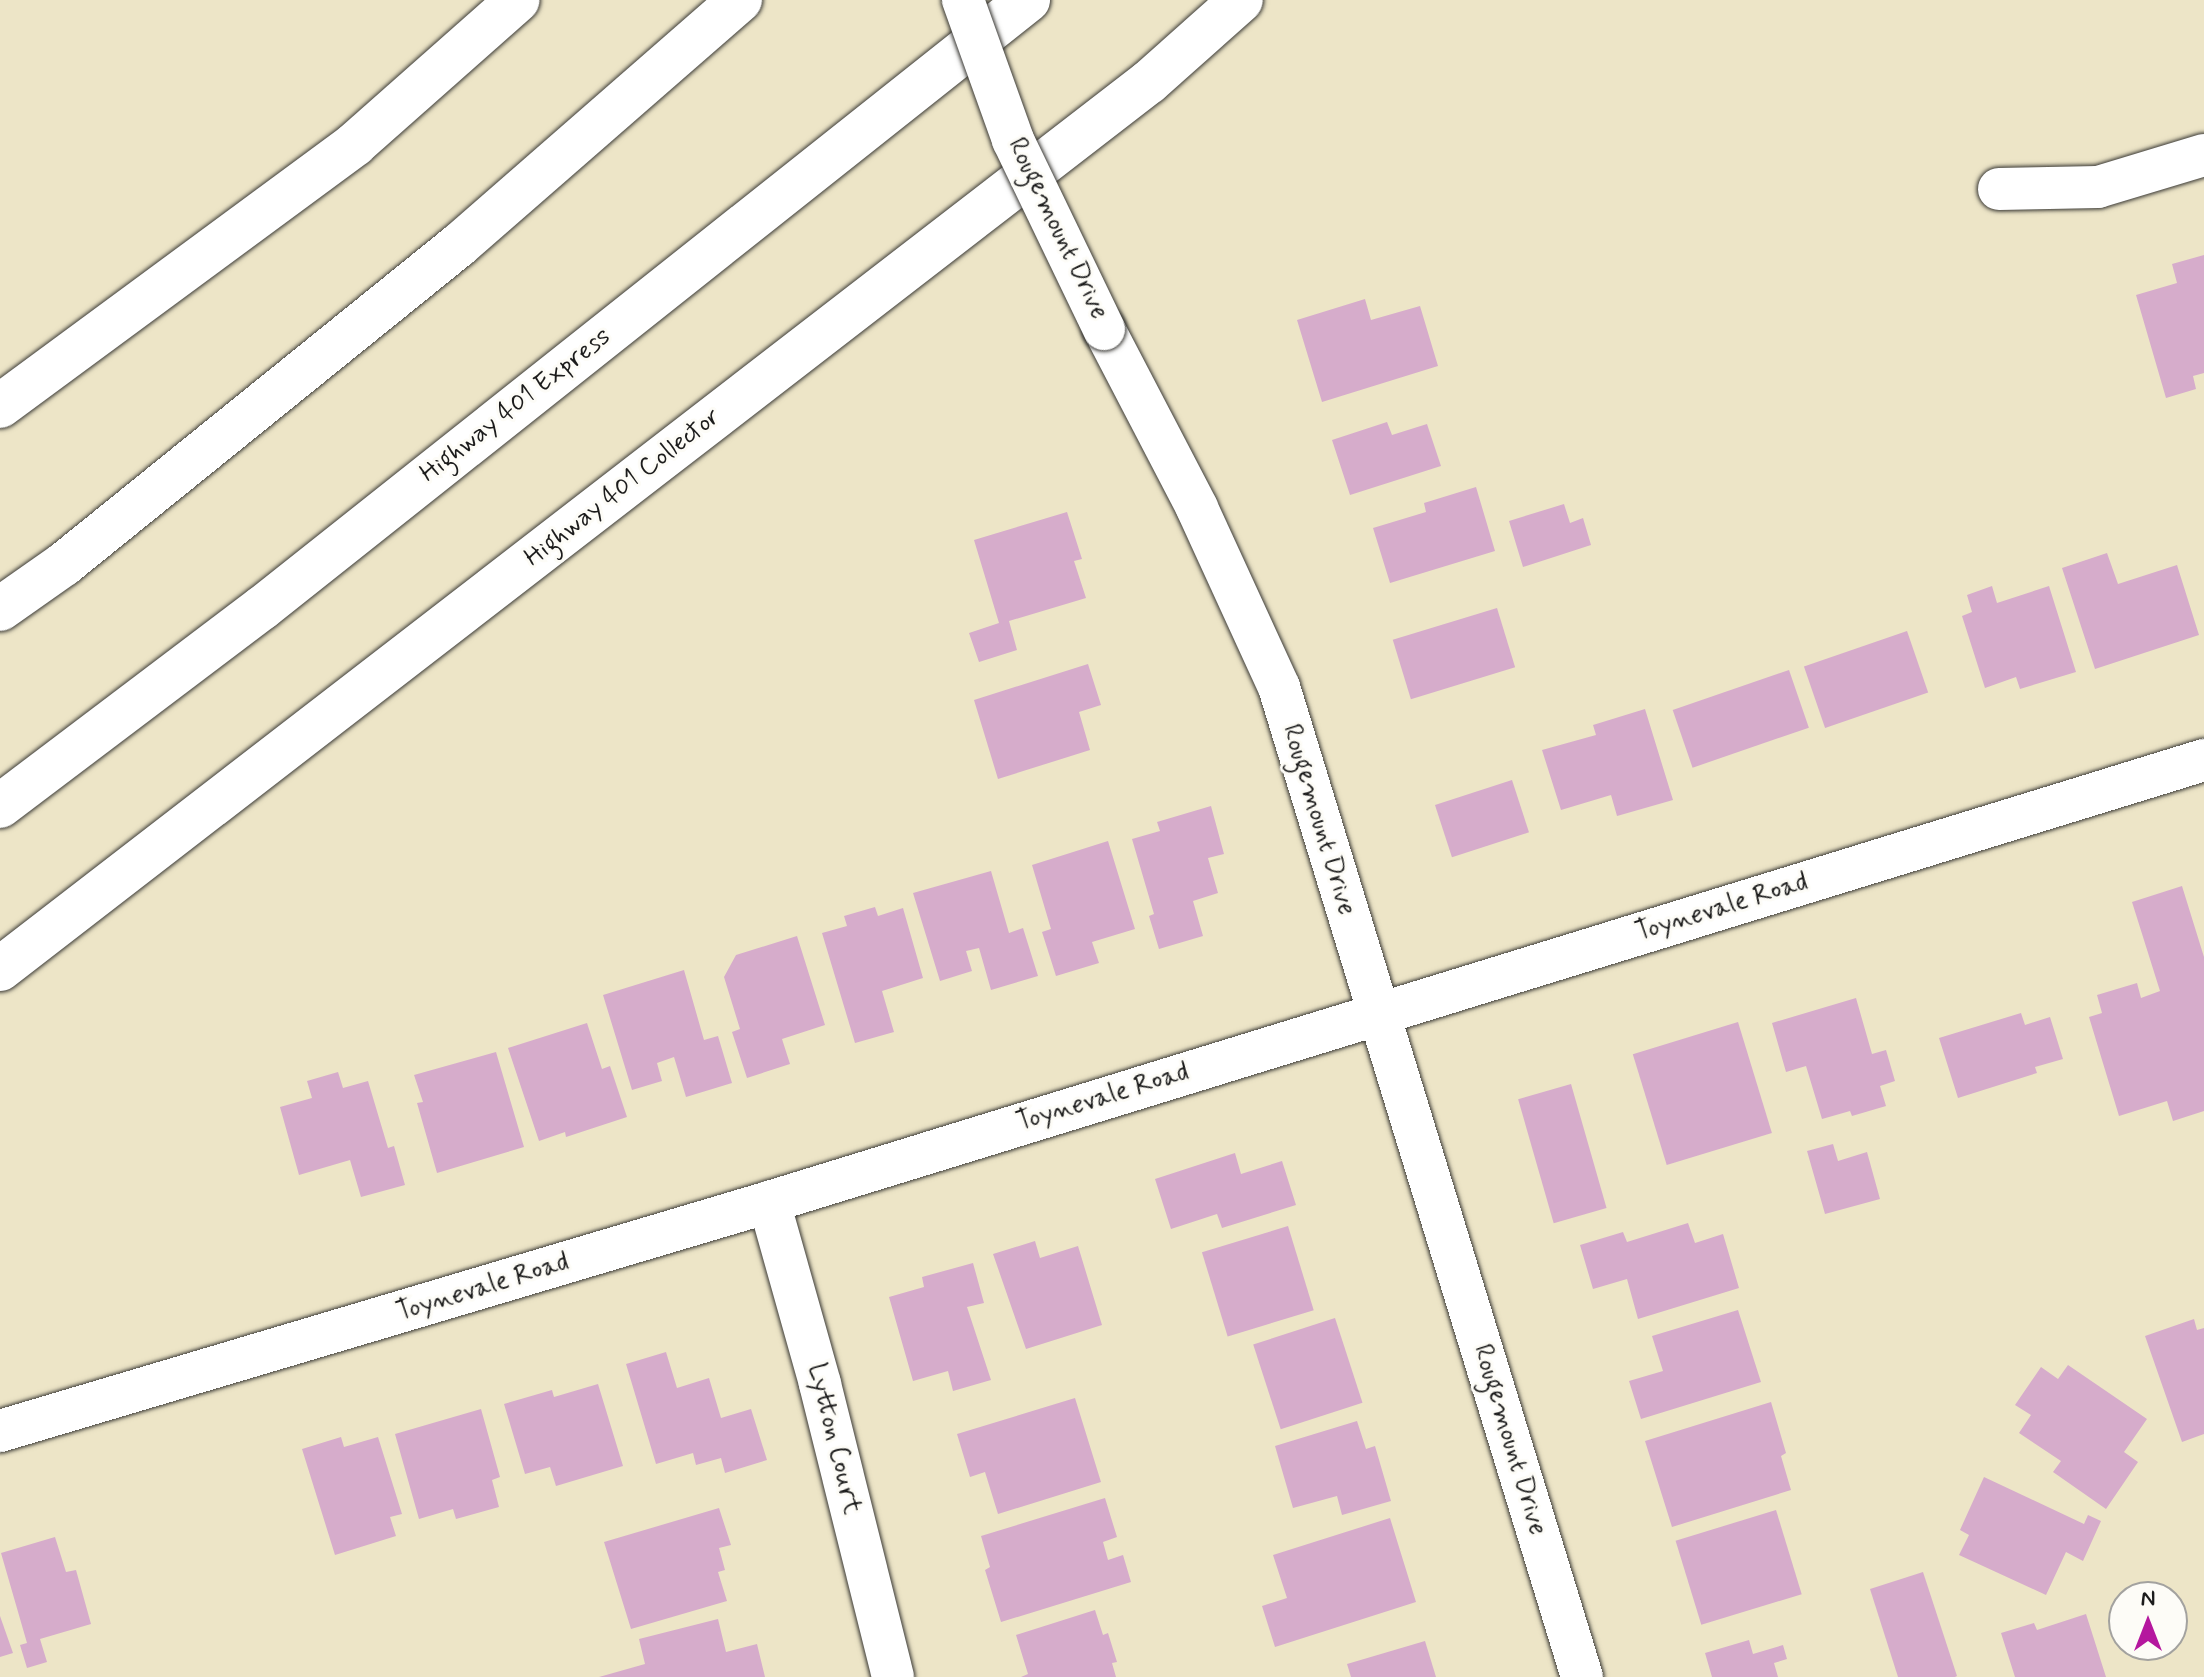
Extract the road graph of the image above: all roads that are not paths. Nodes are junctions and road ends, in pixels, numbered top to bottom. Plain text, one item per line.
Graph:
1 (518, 0) edge
2 (740, 0) edge
3 (963, 0) edge
4 (1028, 0) edge
5 (1241, 0) edge
6 (2204, 155) edge
7 (1999, 189) dead end
8 (0, 406) edge
9 (0, 609) edge
10 (2204, 760) edge
11 (0, 806) edge
12 (0, 969) edge
13 (1379, 1013) junction
14 (769, 1202) junction
15 (0, 1431) edge
16 (893, 1677) edge
17 (1582, 1677) edge

1 - 8 highway
2 - 9 highway
3 - 13 street, Rougemount Drive, bridge
4 - 11 highway, Highway 401 Express
5 - 12 highway, Highway 401 Collector
6 - 7 street
10 - 13 street, Toynevale Road
13 - 14 street, Toynevale Road
13 - 17 street, Rougemount Drive
14 - 15 street, Toynevale Road
14 - 16 street, Lytton Court

